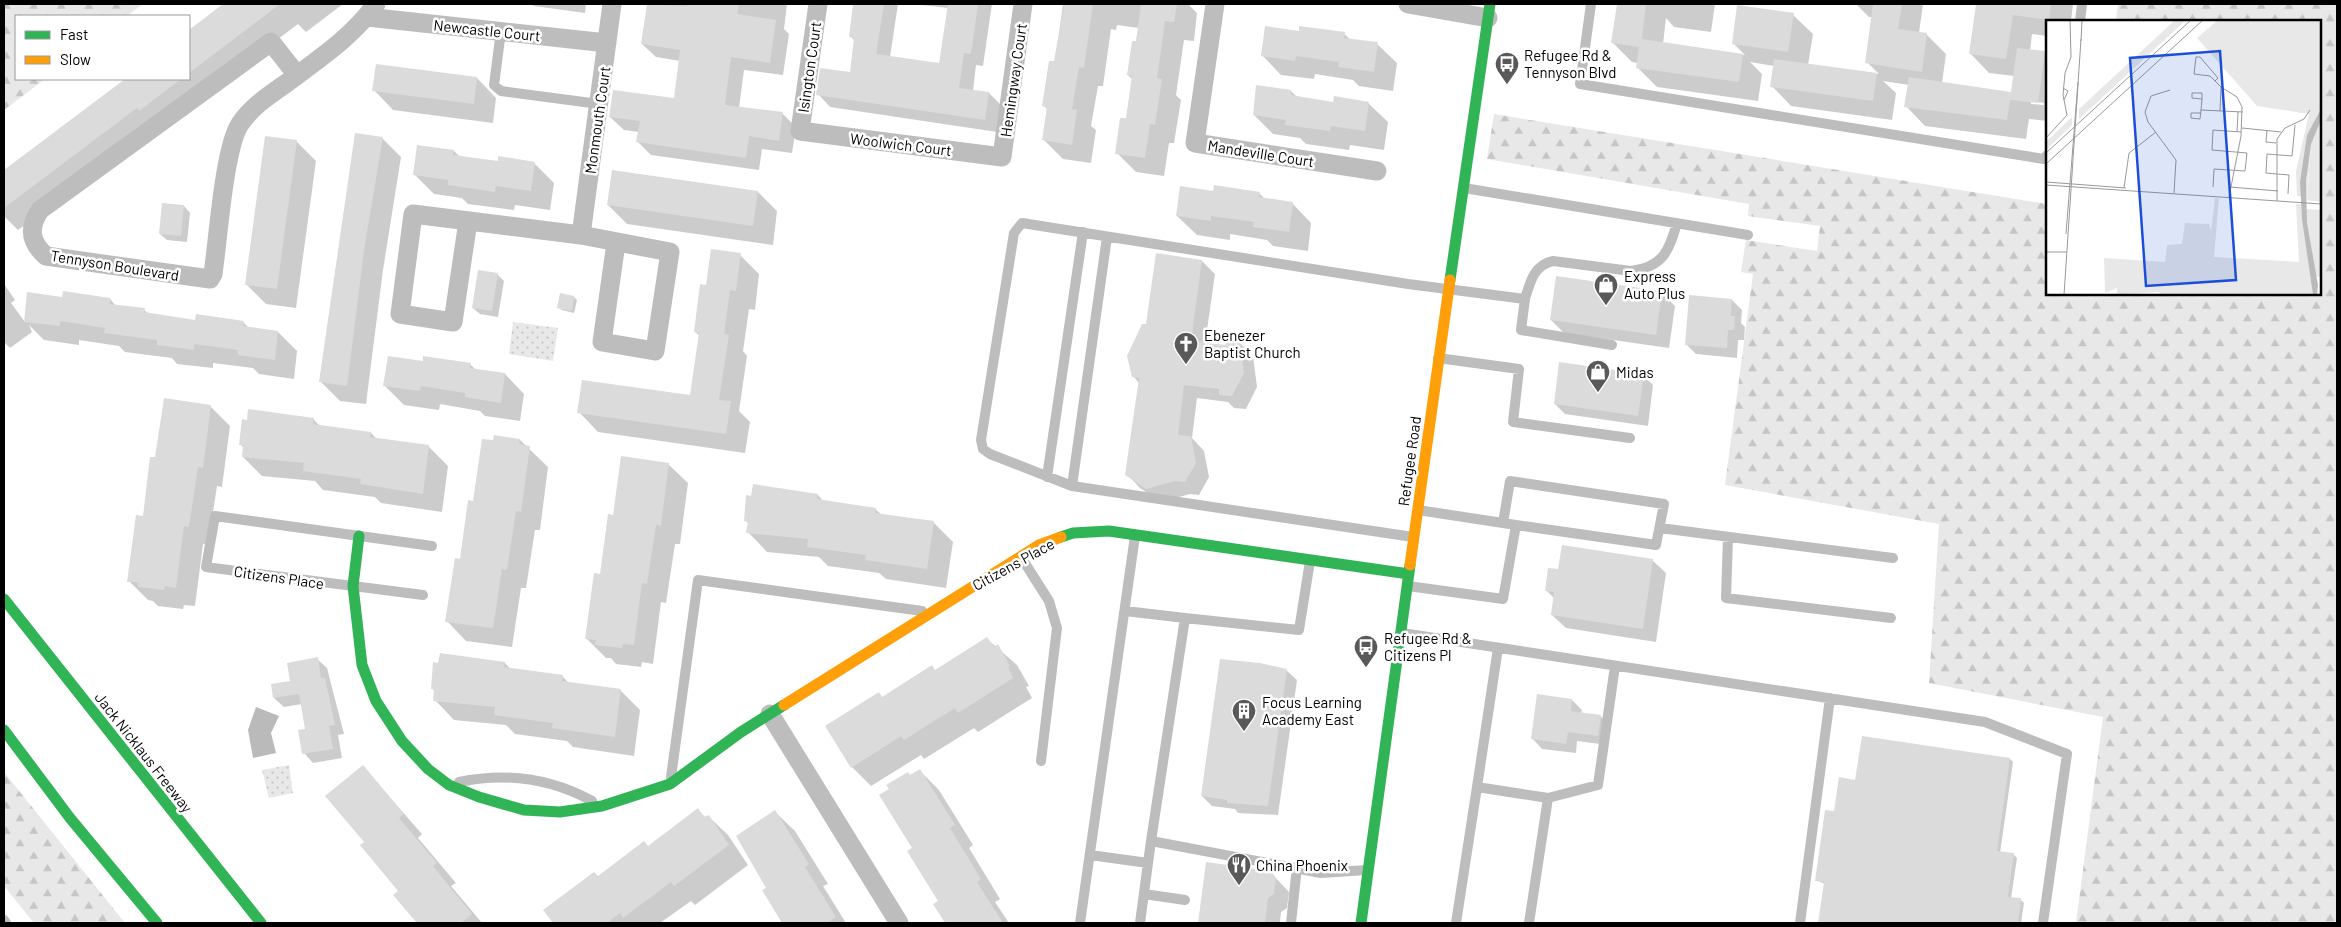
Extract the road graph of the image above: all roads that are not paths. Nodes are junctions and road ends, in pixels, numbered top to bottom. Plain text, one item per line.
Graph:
1 (612, 4) edge
2 (818, 4) edge
3 (1023, 4) edge
4 (1215, 4) edge
5 (1408, 4) edge
6 (1591, 4) edge
7 (2082, 4) edge
8 (372, 10) edge
9 (1489, 11) edge
10 (2080, 20) edge
11 (501, 31) junction
12 (606, 43) junction
13 (297, 75) junction
14 (598, 104) junction
15 (800, 131) joint
16 (1002, 157) joint
17 (2046, 157) edge
18 (1377, 171) dead end
19 (1463, 188) junction
20 (468, 221) junction
21 (1677, 223) junction
22 (1083, 232) junction
23 (581, 235) junction
24 (1748, 235) dead end
25 (1107, 237) junction
26 (616, 243) junction
27 (1448, 290) junction
28 (1525, 299) junction
29 (1612, 345) dead end
30 (1438, 358) junction
31 (1630, 438) dead end
32 (1047, 477) junction
33 (1072, 486) junction
34 (1417, 510) junction
35 (1503, 523) junction
36 (1516, 525) junction
37 (1660, 528) junction
38 (1136, 535) junction
39 (360, 536) junction
40 (1728, 536) junction
41 (1414, 537) junction
42 (432, 546) dead end
43 (1020, 556) junction
44 (1893, 558) dead end
45 (1310, 560) junction
46 (1408, 574) junction
47 (353, 586) junction
48 (1407, 586) junction
49 (423, 596) dead end
50 (4, 599) edge
51 (1125, 611) junction
52 (931, 612) junction
53 (1185, 618) junction
54 (1891, 618) dead end
55 (1400, 633) junction
56 (1498, 648) junction
57 (1615, 666) junction
58 (1830, 698) junction
59 (770, 714) junction
60 (4, 730) edge
61 (1042, 762) dead end
62 (670, 784) junction
63 (449, 785) junction
64 (1477, 787) junction
65 (1548, 798) junction
66 (602, 806) junction
67 (1151, 841) junction
68 (1090, 855) junction
69 (1148, 863) junction
70 (1297, 868) junction
71 (1368, 870) junction
72 (1144, 894) junction
73 (1185, 900) dead end
74 (157, 923) edge
75 (261, 923) edge
76 (899, 923) edge
77 (1080, 923) edge
78 (1140, 923) edge
79 (1291, 923) edge
80 (1360, 923) edge
81 (1456, 923) edge
82 (1529, 923) edge
83 (1800, 923) edge
84 (2043, 923) edge

1 - 12 street, Monmouth Court
2 - 15 street, Isington Court
3 - 16 street, Hemingway Court
4 - 18 street, Mandeville Court
5 - 9 street
6 - 17 lane
7 - 10 lane
8 - 11 street, Newcastle Court
8 - 13 street, Tennyson Boulevard
9 - 19 main road, Refugee Road
11 - 12 street, Newcastle Court
11 - 14 lane
12 - 14 street, Monmouth Court
13 - 13 street, Tennyson Boulevard
14 - 23 street, Monmouth Court
15 - 16 street, Woolwich Court
19 - 21 lane
19 - 27 main road, Refugee Road
20 - 20 street
20 - 23 street
21 - 24 lane
21 - 28 lane
22 - 25 lane
22 - 32 lane
22 - 32 lane
23 - 26 street
25 - 27 lane
25 - 33 lane
26 - 26 street
27 - 28 lane
27 - 30 main road, Refugee Road
28 - 29 lane
30 - 31 lane
30 - 34 main road, Refugee Road
32 - 33 lane
33 - 41 lane
34 - 35 lane
34 - 41 main road, Refugee Road
35 - 36 lane
35 - 37 lane
36 - 37 lane
36 - 48 lane
37 - 40 lane
38 - 43 main road, Citizens Place
38 - 45 main road, Citizens Place
38 - 51 lane
39 - 42 lane
39 - 47 main road, Citizens Place
39 - 47 lane, Citizens Place
40 - 44 lane
40 - 54 lane
41 - 46 main road, Refugee Road
43 - 52 main road, Citizens Place
43 - 61 lane
45 - 46 main road, Citizens Place
45 - 53 lane
46 - 48 main road, Refugee Road
47 - 49 lane, Citizens Place
47 - 63 main road, Citizens Place
48 - 55 main road, Refugee Road
50 - 75 main road, Jack Nicklaus Freeway
51 - 53 lane
51 - 68 lane
52 - 59 main road, Citizens Place
52 - 62 lane
53 - 67 lane
55 - 56 lane
55 - 71 main road, Refugee Road
56 - 57 lane
56 - 64 lane
57 - 58 lane
57 - 65 lane
58 - 83 lane
58 - 84 lane
59 - 62 main road, Citizens Place
59 - 76 street
60 - 74 main road
62 - 66 main road, Citizens Place
63 - 66 main road, Citizens Place
63 - 66 lane
64 - 65 lane
64 - 81 lane
65 - 82 lane
67 - 69 lane
67 - 70 lane
68 - 69 lane
68 - 77 lane
69 - 72 lane
70 - 71 lane
70 - 79 lane
71 - 80 main road, Refugee Road
72 - 73 lane
72 - 78 lane

